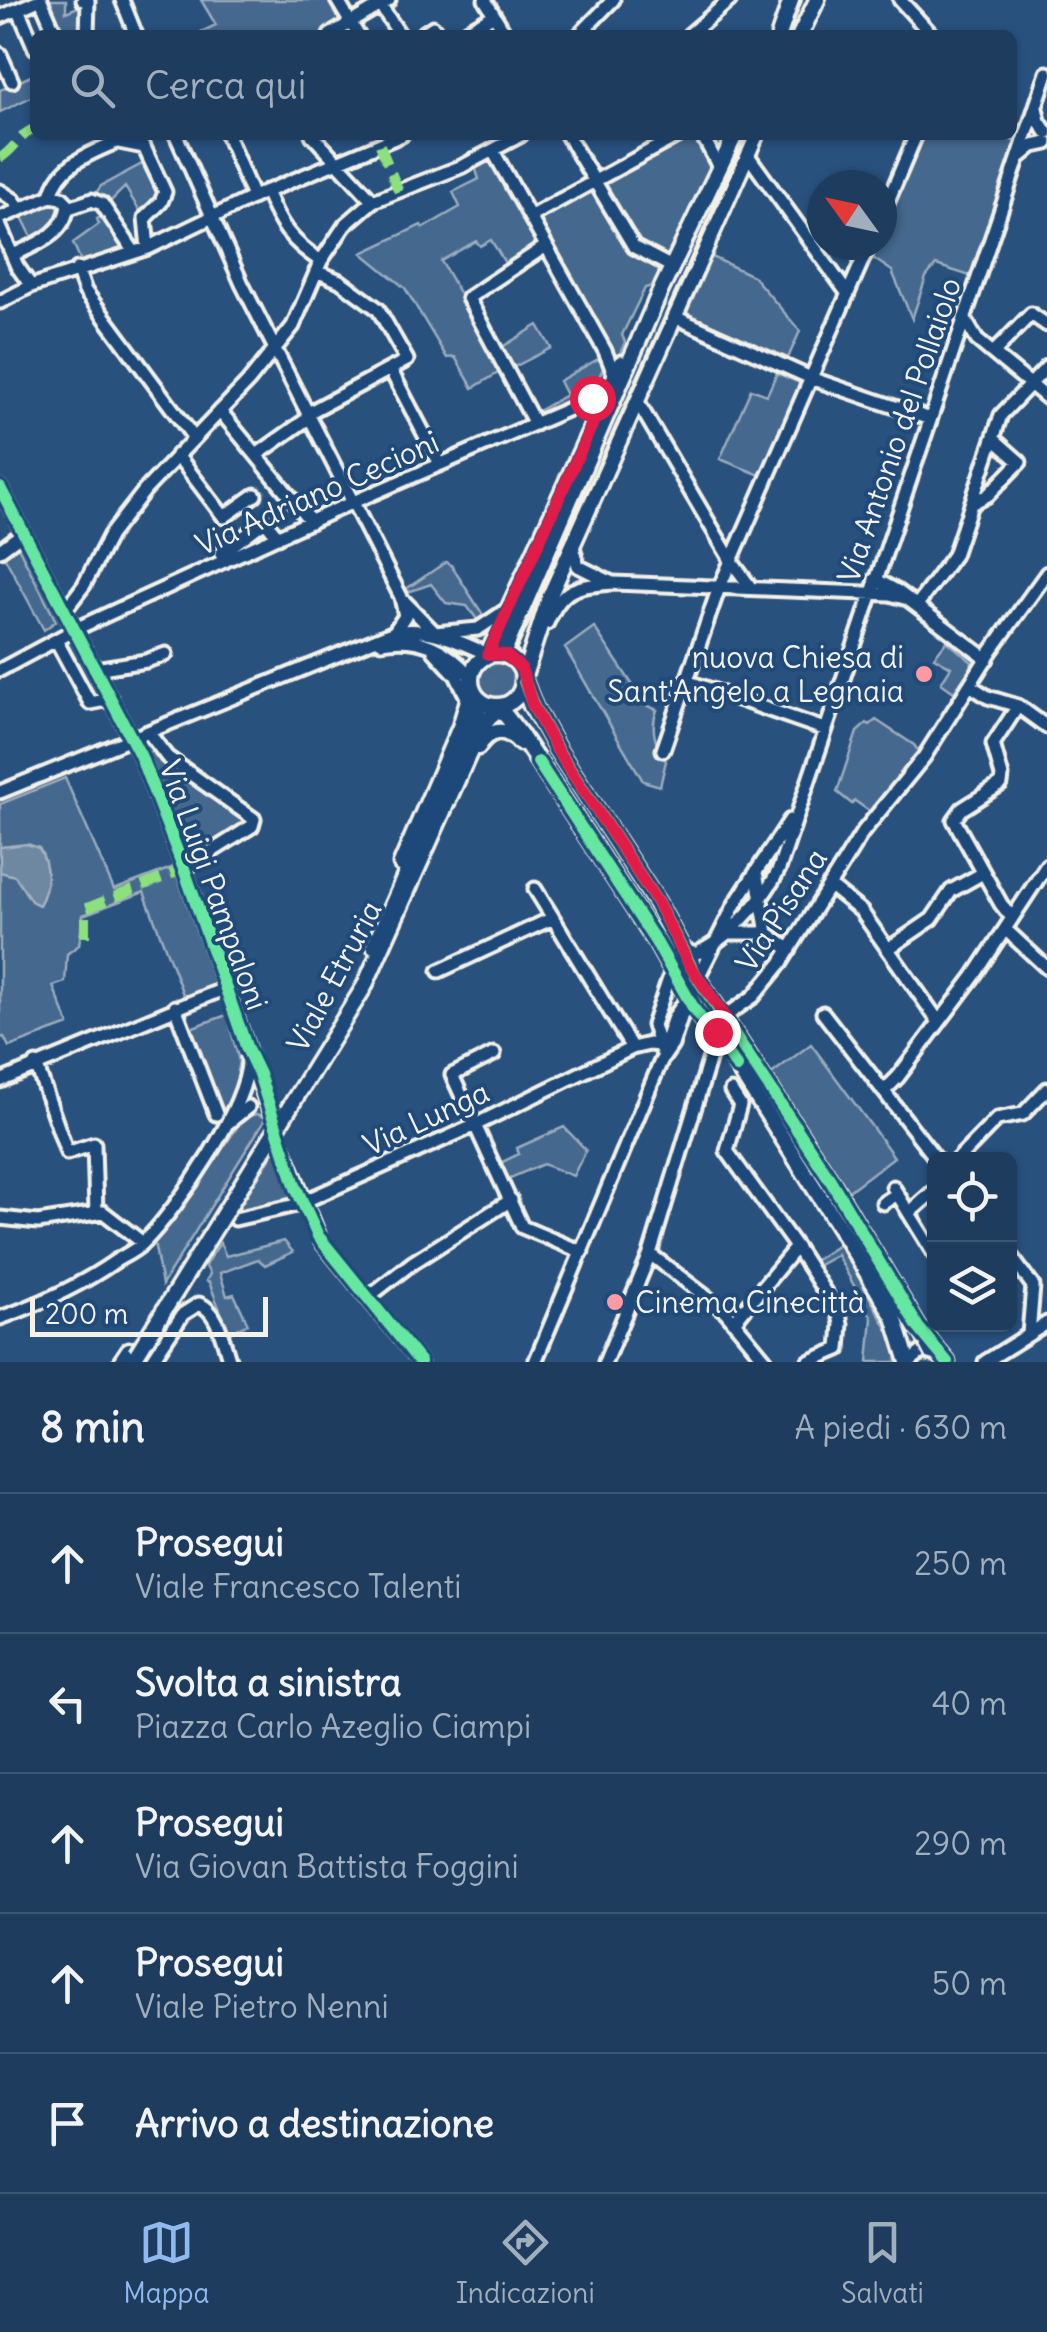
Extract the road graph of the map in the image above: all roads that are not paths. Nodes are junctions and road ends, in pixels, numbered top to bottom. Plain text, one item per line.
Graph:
1 (40, 0) edge
2 (83, 0) edge
3 (122, 0) edge
4 (337, 0) edge
5 (485, 0) edge
6 (613, 0) edge
7 (730, 0) edge
8 (790, 0) edge
9 (817, 0) edge
10 (900, 0) edge
11 (385, 3) edge
12 (18, 9) junction
13 (1, 15) edge
14 (494, 15) junction
15 (351, 23) junction
16 (54, 30) edge
17 (88, 30) edge
18 (134, 30) edge
19 (339, 30) edge
20 (355, 30) edge
21 (398, 30) edge
22 (468, 30) edge
23 (503, 30) edge
24 (584, 30) edge
25 (695, 30) edge
26 (781, 30) edge
27 (802, 30) edge
28 (927, 30) edge
29 (30, 37) edge
30 (0, 54) edge
31 (1047, 73) edge
32 (12, 81) dead end
33 (1036, 104) junction
34 (1047, 133) edge
35 (122, 140) edge
36 (178, 140) edge
37 (229, 140) edge
38 (317, 140) edge
39 (370, 140) edge
40 (390, 140) edge
41 (512, 140) edge
42 (570, 140) edge
43 (670, 140) edge
44 (705, 140) edge
45 (733, 140) edge
46 (754, 140) edge
47 (909, 140) edge
48 (118, 142) junction
49 (1047, 143) edge
50 (374, 147) junction
51 (493, 151) junction
52 (747, 154) junction
53 (1018, 159) junction
54 (337, 162) junction
55 (720, 168) junction
56 (897, 173) edge
57 (595, 181) junction
58 (0, 190) edge
59 (266, 192) junction
60 (51, 196) junction
61 (253, 197) junction
62 (373, 201) junction
63 (69, 208) junction
64 (19, 209) junction
65 (530, 216) junction
66 (0, 218) edge
67 (211, 218) junction
68 (0, 227) edge
69 (546, 246) junction
70 (148, 248) junction
71 (134, 252) junction
72 (15, 260) junction
73 (863, 260) edge
74 (318, 266) junction
75 (0, 267) edge
76 (672, 267) junction
77 (78, 269) junction
78 (30, 286) junction
79 (848, 294) junction
80 (0, 302) edge
81 (675, 318) junction
82 (964, 318) junction
83 (1047, 325) edge
84 (643, 330) junction
85 (977, 340) junction
86 (955, 344) junction
87 (276, 348) junction
88 (994, 351) junction
89 (1047, 367) edge
90 (390, 369) junction
91 (615, 376) junction
92 (813, 378) junction
93 (1032, 384) junction
94 (606, 393) junction
95 (1047, 398) edge
96 (637, 401) junction
97 (582, 404) junction
98 (220, 411) junction
99 (597, 414) junction
100 (309, 415) junction
101 (930, 419) junction
102 (534, 424) junction
103 (194, 438) junction
104 (994, 439) junction
105 (258, 454) junction
106 (177, 455) junction
107 (440, 464) junction
108 (0, 488) edge
109 (254, 494) tunnel mouth
110 (353, 502) junction
111 (971, 504) junction
112 (311, 522) junction
113 (24, 533) junction
114 (278, 537) junction
115 (573, 542) junction
116 (0, 550) edge
117 (225, 562) junction
118 (732, 562) junction
119 (578, 566) junction
120 (527, 572) junction
121 (1047, 573) edge
122 (875, 579) junction
123 (614, 583) junction
124 (720, 587) junction
125 (751, 588) junction
126 (573, 589) junction
127 (870, 595) junction
128 (401, 597) junction
129 (912, 602) junction
130 (69, 620) junction
131 (394, 632) junction
132 (431, 638) junction
133 (56, 640) junction
134 (362, 646) junction
135 (506, 647) tunnel mouth
136 (31, 652) junction
137 (166, 654) dead end
138 (488, 654) junction
139 (530, 654) junction
140 (987, 659) junction
141 (95, 669) junction
142 (0, 670) edge
143 (524, 678) junction
144 (686, 680) junction
145 (971, 686) junction
146 (472, 693) junction
147 (111, 699) junction
148 (499, 706) junction
149 (1018, 706) junction
150 (1047, 727) edge
151 (824, 730) junction
152 (149, 732) junction
153 (132, 738) junction
154 (663, 750) dead end
155 (538, 762) junction
156 (464, 768) junction
157 (0, 792) edge
158 (800, 803) junction
159 (1047, 865) edge
160 (184, 869) junction
161 (756, 872) junction
162 (983, 873) junction
163 (828, 885) junction
164 (535, 889) dead end
165 (760, 900) junction
166 (553, 918) junction
167 (1009, 923) junction
168 (767, 934) junction
169 (721, 937) junction
170 (681, 948) junction
171 (888, 949) junction
172 (790, 950) junction
173 (1047, 968) edge
174 (440, 971) dead end
175 (671, 973) junction
176 (698, 979) junction
177 (360, 985) junction
178 (226, 988) junction
179 (687, 999) junction
180 (175, 1007) junction
181 (823, 1014) dead end
182 (726, 1018) junction
183 (702, 1020) junction
184 (939, 1022) junction
185 (653, 1025) junction
186 (674, 1025) junction
187 (716, 1036) junction
188 (632, 1048) junction
189 (661, 1052) junction
190 (494, 1054) dead end
191 (36, 1064) junction
192 (0, 1081) edge
193 (1047, 1089) edge
194 (732, 1090) dead end
195 (884, 1091) junction
196 (216, 1114) dead end
197 (475, 1125) junction
198 (280, 1140) dead end
199 (931, 1152) edge
200 (964, 1152) edge
201 (927, 1197) edge
202 (512, 1200) junction
203 (302, 1202) junction
204 (883, 1203) dead end
205 (96, 1212) junction
206 (909, 1213) junction
207 (0, 1218) edge
208 (236, 1219) dead end
209 (143, 1243) junction
210 (927, 1243) edge
211 (796, 1246) junction
212 (582, 1252) junction
213 (650, 1254) junction
214 (1017, 1262) edge
215 (1040, 1286) edge
216 (367, 1298) junction
217 (0, 1318) edge
218 (734, 1322) junction
219 (1047, 1323) edge
220 (1029, 1334) junction
221 (838, 1356) edge
222 (134, 1358) edge
223 (944, 1360) edge
224 (230, 1362) edge
225 (420, 1362) edge
226 (535, 1362) edge
227 (605, 1362) edge
228 (767, 1362) edge
229 (808, 1362) edge
230 (908, 1362) edge
231 (985, 1362) edge

1 - 12 street
1 - 16 street
2 - 17 street
3 - 18 street
4 - 15 street
5 - 14 street
6 - 24 street
7 - 25 street
8 - 26 main road
9 - 27 main road
10 - 28 street
11 - 15 street
11 - 21 street
12 - 13 street
12 - 29 street
14 - 22 street
14 - 23 street
15 - 19 street
15 - 20 street
30 - 32 street
31 - 33 street, Via Antonio del Pollaiolo
33 - 34 street
33 - 53 street, Via Antonio del Pollaiolo
35 - 48 street
36 - 67 street
37 - 61 street
38 - 54 street
39 - 50 street
40 - 50 street
41 - 51 street
42 - 57 street
43 - 57 street
44 - 55 street
45 - 55 main road
46 - 52 main road
47 - 56 street
48 - 60 street
48 - 70 street
49 - 53 street
50 - 54 street
51 - 62 street
51 - 65 street
52 - 79 street
52 - 81 main road
53 - 82 street, Via Antonio del Pollaiolo
54 - 59 street
54 - 62 street
55 - 76 main road
57 - 65 street
57 - 76 street
58 - 64 street
59 - 61 street
59 - 74 street
60 - 63 street
60 - 64 street
61 - 67 street
62 - 74 street
63 - 71 street
63 - 72 street
64 - 66 street
65 - 69 street
67 - 70 street
67 - 87 street
68 - 72 street
69 - 91 street
69 - 102 street
70 - 71 street
71 - 77 street
72 - 75 street
72 - 78 street
73 - 79 street
74 - 87 street
74 - 90 street
76 - 84 main road
77 - 78 street
77 - 103 street
78 - 80 street
79 - 92 street
81 - 92 street
81 - 96 main road
82 - 85 street
82 - 86 street, Via Antonio del Pollaiolo
83 - 88 street
84 - 91 main road
84 - 135 main road
85 - 86 street
85 - 88 street
86 - 101 street, Via Antonio del Pollaiolo
87 - 98 street
87 - 100 street
88 - 93 street
89 - 93 street
90 - 100 street
90 - 107 street
91 - 94 main road
92 - 101 street
92 - 118 street
93 - 95 street
93 - 104 street
94 - 97 street, Via Adriano Cecioni
94 - 99 main road
96 - 115 main road
96 - 118 street
97 - 99 street
97 - 102 street, Via Adriano Cecioni
98 - 103 street
98 - 105 street
99 - 120 main road
100 - 105 street
100 - 110 street
101 - 122 street, Via Antonio del Pollaiolo
102 - 107 street, Via Adriano Cecioni
103 - 106 street
104 - 111 street
104 - 111 street
105 - 112 street
106 - 109 street
106 - 130 street
107 - 110 street, Via Adriano Cecioni
108 - 113 street, Via Luigi Pampaloni
110 - 112 street, Via Adriano Cecioni
110 - 128 street
111 - 129 street
112 - 114 street, Via Adriano Cecioni
113 - 116 street
113 - 130 street, Via Luigi Pampaloni
114 - 117 street, Via Adriano Cecioni
114 - 117 street
115 - 119 street
115 - 139 main road
117 - 130 street, Via Adriano Cecioni
118 - 124 street
118 - 125 street
119 - 123 street
119 - 126 street
120 - 132 street
120 - 138 main road
121 - 140 street, Via Pisana
122 - 127 street, Via Antonio del Pollaiolo
122 - 129 street
123 - 124 street
123 - 126 street
124 - 125 street
124 - 144 street
125 - 127 street
126 - 139 street
127 - 129 street
127 - 151 street, Via Antonio del Pollaiolo
128 - 131 street
128 - 132 street
129 - 140 street
130 - 133 street
130 - 136 street
130 - 141 street, Via Luigi Pampaloni
131 - 132 street
131 - 134 street
132 - 134 street
132 - 138 street
132 - 146 street
132 - 146 street
133 - 136 street
133 - 147 street
134 - 152 street
136 - 142 street
137 - 141 street
138 - 143 main road
138 - 146 main road
139 - 143 main road
140 - 145 street, Via Pisana
141 - 147 street, Via Luigi Pampaloni
143 - 148 main road
143 - 170 main road
144 - 151 street
144 - 154 street
145 - 149 street
145 - 163 street, Via Pisana
146 - 148 main road
146 - 177 main road, Viale Etruria
147 - 153 street, Via Luigi Pampaloni
148 - 155 main road
148 - 156 main road, Viale Etruria
149 - 150 street
149 - 162 street
151 - 158 street, Via Antonio del Pollaiolo
152 - 153 street
152 - 160 street
153 - 157 street
153 - 160 street, Via Luigi Pampaloni
155 - 156 main road
155 - 175 main road
156 - 177 main road, Viale Etruria
158 - 161 street, Via Antonio del Pollaiolo
158 - 165 street, Via Antonio del Pollaiolo
159 - 167 street
160 - 178 street, Via Luigi Pampaloni
161 - 165 street
161 - 169 street, Via Antonio del Pollaiolo
162 - 167 street
162 - 171 street
163 - 171 street
163 - 172 street, Via Pisana
164 - 166 street
165 - 168 street
165 - 169 street, Via Antonio del Pollaiolo
166 - 174 street
166 - 188 street
167 - 173 street
167 - 184 street
168 - 169 street
168 - 172 street
169 - 170 street
169 - 176 street, Via Antonio del Pollaiolo
170 - 176 main road
171 - 184 street
172 - 182 street, Via Pisana
175 - 179 main road
175 - 185 street
176 - 179 street, Via Antonio del Pollaiolo
176 - 182 main road
177 - 222 main road, Viale Etruria, bridge
178 - 180 street
178 - 209 street, Via Luigi Pampaloni
179 - 183 main road
179 - 186 street, Via Antonio del Pollaiolo
180 - 191 street
180 - 196 street
181 - 195 street
182 - 187 street, Via Pisana
182 - 223 main road
183 - 186 street
183 - 187 main road
184 - 195 street
185 - 186 street
185 - 188 street, Via Lunga
185 - 189 street
186 - 189 street, Via Antonio del Pollaiolo
187 - 213 street, Via Pisana
187 - 230 main road
188 - 189 street, Via Lunga
188 - 197 street, Via Lunga
189 - 212 street, Via Antonio del Pollaiolo
190 - 197 street
191 - 192 street
191 - 205 street
193 - 200 street
194 - 211 street
195 - 199 street
197 - 202 street
197 - 203 street, Via Lunga
198 - 203 street
201 - 206 street
202 - 212 street
202 - 216 street
203 - 208 street, Via Lunga
203 - 216 street
204 - 206 street
205 - 207 street
205 - 209 street
206 - 210 street
209 - 217 street
211 - 218 street
211 - 221 street
212 - 226 street, Via Antonio del Pollaiolo
213 - 218 street
213 - 227 street, Via Pisana
214 - 215 street
215 - 220 street
216 - 225 street
218 - 228 street
219 - 220 street
220 - 231 street
221 - 229 street
222 - 224 street
223 - 230 street

